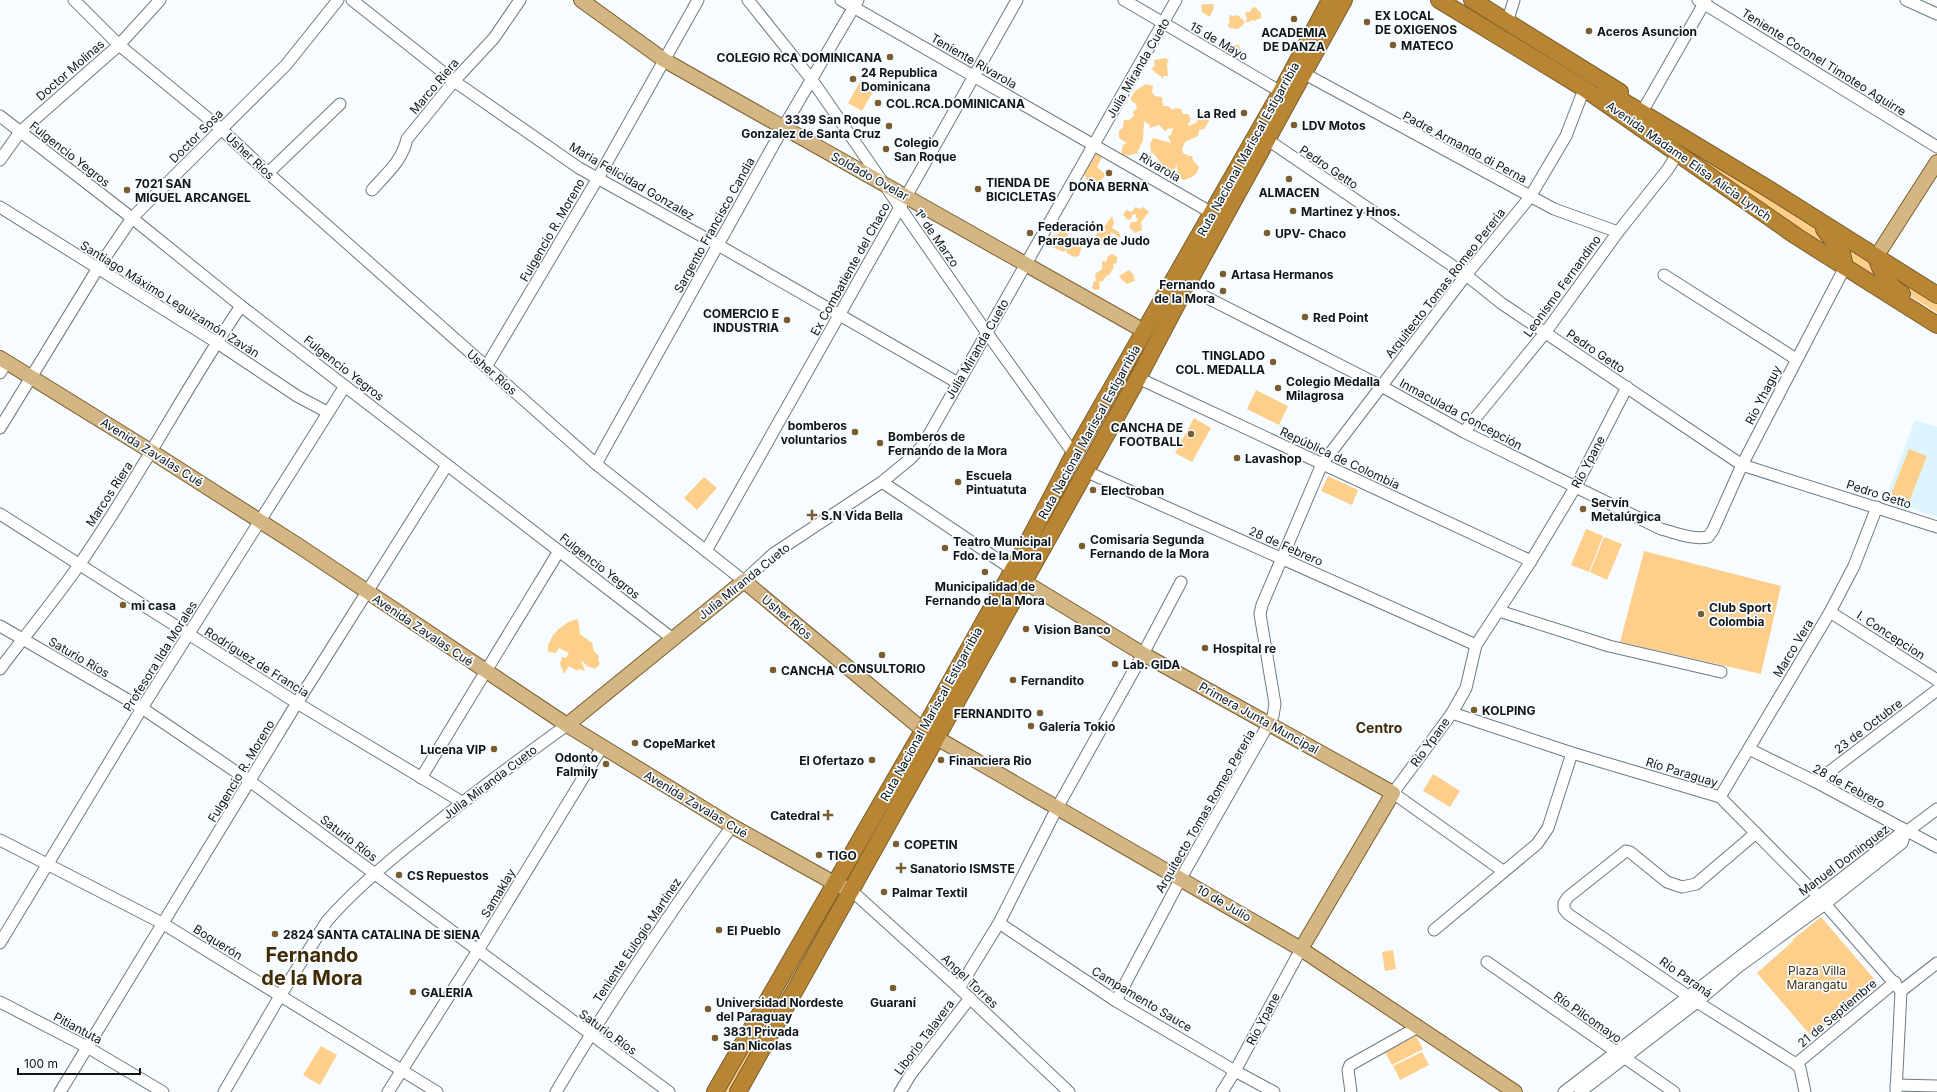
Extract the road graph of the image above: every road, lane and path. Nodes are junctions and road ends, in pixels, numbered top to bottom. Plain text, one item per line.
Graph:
1 (74, 0) edge
2 (160, 0) edge
3 (338, 0) edge
4 (352, 0) edge
5 (520, 0) edge
6 (581, 0) edge
7 (698, 0) edge
8 (748, 0) edge
9 (841, 0) edge
10 (1017, 0) edge
11 (1124, 0) edge
12 (1176, 0) edge
13 (1330, 0) edge
14 (1344, 0) edge
15 (1425, 0) edge
16 (1439, 0) edge
17 (1458, 0) edge
18 (1472, 0) edge
19 (1514, 0) edge
20 (1906, 0) edge
21 (1703, 1) edge
22 (856, 4) edge
23 (1937, 14) edge
24 (1163, 23) junction
25 (1504, 31) junction
26 (119, 45) junction
27 (664, 60) junction
28 (1305, 74) junction
29 (974, 76) junction
30 (812, 80) junction
31 (454, 81) junction
32 (1281, 92) junction
33 (1581, 97) junction
34 (340, 104) dead end
35 (1639, 115) junction
36 (0, 116) edge
37 (783, 128) junction
38 (222, 129) junction
39 (20, 132) junction
40 (1268, 140) junction
41 (1094, 144) junction
42 (1937, 147) edge
43 (1678, 153) junction
44 (0, 160) edge
45 (1937, 162) edge
46 (268, 173) junction
47 (598, 178) junction
48 (883, 183) junction
49 (1767, 188) junction
50 (372, 190) dead end
51 (1530, 197) junction
52 (903, 202) junction
53 (0, 207) edge
54 (1212, 213) junction
55 (132, 218) junction
56 (1618, 232) junction
57 (718, 245) junction
58 (1876, 257) junction
59 (1026, 264) junction
60 (1845, 267) junction
61 (98, 268) junction
62 (1466, 275) junction
63 (1664, 276) dead end
64 (1186, 287) junction
65 (1937, 295) edge
66 (241, 306) junction
67 (840, 314) junction
68 (1937, 317) edge
69 (1937, 325) edge
70 (1144, 331) junction
71 (987, 333) junction
72 (1545, 333) junction
73 (216, 342) junction
74 (1134, 351) junction
75 (1148, 358) junction
76 (1796, 359) junction
77 (2, 364) edge
78 (486, 367) junction
79 (31, 378) junction
80 (1138, 378) junction
81 (958, 383) junction
82 (345, 386) junction
83 (1381, 386) junction
84 (1627, 387) junction
85 (327, 412) junction
86 (0, 428) edge
87 (1464, 432) junction
88 (152, 452) junction
89 (1074, 454) junction
90 (596, 464) junction
91 (1322, 464) junction
92 (447, 465) junction
93 (1742, 465) junction
94 (1085, 471) junction
95 (882, 482) junction
96 (1576, 486) junction
97 (1877, 507) junction
98 (0, 514) edge
99 (259, 520) junction
100 (1937, 527) edge
101 (1708, 537) joint
102 (559, 551) junction
103 (706, 551) junction
104 (1282, 558) junction
105 (1531, 561) junction
106 (79, 565) junction
107 (1012, 569) junction
108 (1024, 580) junction
109 (744, 581) junction
110 (1181, 582) dead end
111 (367, 593) junction
112 (1499, 611) junction
113 (1830, 612) junction
114 (0, 626) edge
115 (189, 634) junction
116 (22, 639) junction
117 (673, 639) junction
118 (1476, 645) junction
119 (1143, 654) junction
120 (0, 669) edge
121 (485, 672) junction
122 (1721, 672) dead end
123 (1937, 680) edge
124 (1937, 690) edge
125 (297, 703) junction
126 (142, 708) junction
127 (1452, 713) junction
128 (1270, 724) junction
129 (567, 725) junction
130 (929, 734) junction
131 (602, 747) junction
132 (1748, 750) junction
133 (1572, 753) junction
134 (421, 778) junction
135 (250, 782) junction
136 (1816, 782) junction
137 (1393, 793) junction
138 (1720, 797) junction
139 (462, 802) junction
140 (1057, 808) junction
141 (1937, 809) edge
142 (732, 826) junction
143 (1906, 832) junction
144 (1756, 834) junction
145 (0, 840) edge
146 (1937, 847) edge
147 (48, 865) junction
148 (1503, 871) junction
149 (374, 873) junction
150 (1181, 878) junction
151 (834, 883) junction
152 (852, 890) junction
153 (1821, 900) junction
154 (162, 923) junction
155 (999, 924) junction
156 (1434, 930) dead end
157 (0, 943) edge
158 (1301, 949) junction
159 (477, 952) junction
160 (1487, 962) dead end
161 (1937, 963) edge
162 (1898, 987) junction
163 (959, 988) junction
164 (280, 996) junction
165 (970, 998) junction
166 (1694, 998) junction
167 (1116, 1000) junction
168 (0, 1002) edge
169 (1418, 1027) junction
170 (590, 1035) junction
171 (87, 1047) junction
172 (1619, 1055) junction
173 (1796, 1064) junction
174 (400, 1071) junction
175 (1235, 1071) junction
176 (1937, 1086) edge
177 (1896, 1089) edge
178 (1064, 1090) edge
179 (60, 1092) edge
180 (163, 1092) edge
181 (224, 1092) edge
182 (388, 1092) edge
183 (437, 1092) edge
184 (556, 1092) edge
185 (668, 1092) edge
186 (715, 1092) edge
187 (738, 1092) edge
188 (900, 1092) edge
189 (1222, 1092) edge
190 (1274, 1092) edge
191 (1351, 1092) edge
192 (1515, 1092) edge
193 (1564, 1092) edge
194 (1580, 1092) edge
195 (1674, 1092) edge
196 (1805, 1092) edge

1 - 26 street, Usher Ríos
2 - 26 street, Doctor Molinas
3 - 38 street, Doctor Sosa
4 - 31 street, Maria Felicidad Gonzalez
5 - 31 street, Marco Riera
6 - 27 main road, Soldado Ovelar
7 - 27 street, Fulgencio R. Moreno
8 - 30 street
9 - 22 street, Teniente Rivarola
10 - 29 street, Ex Combatiente del Chaco
11 - 24 street, 15 de Mayo
12 - 24 street, Julia Miranda Cueto
13 - 32 highway, Ruta Nacional Mariscal Estigarribia
14 - 28 highway, Ruta Nacional Mariscal Estigarribia
15 - 33 highway
16 - 25 highway, Avenida Madame Elisa Alicia Lynch
17 - 25 highway, Avenida Madame Elisa Alicia Lynch
18 - 25 highway
19 - 25 street
20 - 23 street
21 - 35 street
21 - 42 street, Teniente Coronel Timoteo Aguirre
22 - 29 street, Teniente Rivarola
22 - 30 street, Sargento Francisco Candia
24 - 32 street, 15 de Mayo
24 - 41 street, Julia Miranda Cueto
25 - 35 highway, Avenida Madame Elisa Alicia Lynch
26 - 38 street, Usher Ríos
26 - 39 street, Doctor Molinas
27 - 37 main road, Soldado Ovelar
27 - 47 street, Fulgencio R. Moreno
28 - 40 highway, Ruta Nacional Mariscal Estigarribia
28 - 51 street, Padre Armando di Perna
29 - 41 street, Teniente Rivarola
29 - 52 street, Ex Combatiente del Chaco
30 - 37 street, Sargento Francisco Candia
30 - 48 street
31 - 47 street, Maria Felicidad Gonzalez
31 - 50 street, Marco Riera
32 - 54 highway, Ruta Nacional Mariscal Estigarribia
33 - 35 highway
33 - 51 street, Arquitecto Tomas Romeo Pereria
34 - 46 street
35 - 43 highway, Avenida Madame Elisa Alicia Lynch
35 - 49 highway, Avenida Madame Elisa Alicia Lynch
36 - 39 street, Fulgencio Yegros
37 - 48 main road, Soldado Ovelar
37 - 57 street, Sargento Francisco Candia
38 - 46 street, Usher Ríos
38 - 55 street, Doctor Sosa
39 - 44 street, Doctor Molinas
39 - 55 street, Fulgencio Yegros
40 - 62 street, Pedro Getto
40 - 64 highway, Ruta Nacional Mariscal Estigarribia
41 - 54 street, Rivarola
41 - 59 street, Julia Miranda Cueto
43 - 56 street, Leonismo Fernandino
43 - 60 highway, Avenida Madame Elisa Alicia Lynch
45 - 58 main road
46 - 78 street, Usher Ríos
47 - 57 street, Maria Felicidad Gonzalez
47 - 78 street, Fulgencio R. Moreno
48 - 52 main road, Soldado Ovelar
49 - 58 highway, Avenida Madame Elisa Alicia Lynch
49 - 60 highway
51 - 56 street, Padre Armando di Perna
51 - 62 street, Arquitecto Tomas Romeo Pereria
52 - 59 main road, Soldado Ovelar
52 - 67 street, Ex Combatiente del Chaco
52 - 71 street, 1º de Marzo
53 - 61 street, Santiago Máximo Leguizamón Zaván
54 - 70 highway, Ruta Nacional Mariscal Estigarribia
55 - 61 street, Doctor Sosa
55 - 66 street, Fulgencio Yegros
56 - 72 street, Leonismo Fernandino
57 - 67 street, Maria Felicidad Gonzalez
57 - 90 street, Sargento Francisco Candia
58 - 65 highway, Avenida Madame Elisa Alicia Lynch
58 - 68 highway
59 - 70 main road, Soldado Ovelar
59 - 71 street, Julia Miranda Cueto
60 - 69 highway, Avenida Madame Elisa Alicia Lynch
60 - 76 street, Río Yhaguy
61 - 73 street, Santiago Máximo Leguizamón Zaván
61 - 79 street, Doctor Sosa
62 - 72 street, Pedro Getto
62 - 83 street, Arquitecto Tomas Romeo Pereria
63 - 76 street
64 - 75 highway, Ruta Nacional Mariscal Estigarribia
64 - 83 street, Inmaculada Concepción
66 - 73 street, Marcos Riera
66 - 82 street, Fulgencio Yegros
67 - 81 street, Maria Felicidad Gonzalez
67 - 103 street, Ex Combatiente del Chaco
70 - 74 highway, Ruta Nacional Mariscal Estigarribia
71 - 81 street, Julia Miranda Cueto
71 - 89 street, 1º de Marzo
72 - 84 street, Pedro Getto
72 - 87 street, Leonismo Fernandino
73 - 85 street, Santiago Máximo Leguizamón Zaván
73 - 88 street, Marcos Riera
74 - 75 highway
74 - 89 highway, Ruta Nacional Mariscal Estigarribia
75 - 80 highway, Ruta Nacional Mariscal Estigarribia
76 - 93 street, Río Yhaguy
77 - 79 main road, Avenida Zavalas Cué
78 - 90 street, Usher Ríos
79 - 86 street, Doctor Sosa
79 - 88 main road, Avenida Zavalas Cué
80 - 91 street, República de Colombia
80 - 94 highway, Ruta Nacional Mariscal Estigarribia
81 - 95 street, Julia Miranda Cueto
82 - 85 street, Profesora Ilda Morales
82 - 92 street, Fulgencio Yegros
83 - 87 street, Inmaculada Concepción
83 - 91 street, Arquitecto Tomas Romeo Pereria
84 - 93 street, Pedro Getto
84 - 96 street, Río Ypane
85 - 99 street, Profesora Ilda Morales
87 - 96 street, Inmaculada Concepción
88 - 99 main road, Avenida Zavalas Cué
88 - 106 street, Marcos Riera
89 - 107 highway, Ruta Nacional Mariscal Estigarribia
90 - 103 street, Usher Ríos
91 - 104 street, Arquitecto Tomas Romeo Pereria
91 - 105 street, República de Colombia
92 - 102 street, Fulgencio Yegros
92 - 111 street, Fulgencio R. Moreno
93 - 97 street, Pedro Getto
93 - 101 street, Río Yhaguy
94 - 104 street, 28 de Febrero
94 - 108 highway, Ruta Nacional Mariscal Estigarribia
95 - 107 street
95 - 109 street, Julia Miranda Cueto
96 - 101 street, Inmaculada Concepción
96 - 105 street, Río Ypane
97 - 100 street, Pedro Getto
97 - 113 street, Marco Vera
98 - 106 street, Rodríguez de Francia
99 - 111 main road, Avenida Zavalas Cué
99 - 115 street, Profesora Ilda Morales
102 - 117 street, Fulgencio Yegros
102 - 121 street
103 - 109 street, Usher Ríos
104 - 118 street, 28 de Febrero
104 - 128 street, Arquitecto Tomas Romeo Pereria
105 - 112 street, Río Ypane
106 - 115 street, Rodríguez de Francia
106 - 116 street, Marcos Riera
107 - 108 main road, Primera Junta Muncipal
107 - 130 highway, Ruta Nacional Mariscal Estigarribia
108 - 119 main road, Primera Junta Muncipal
108 - 130 highway, Ruta Nacional Mariscal Estigarribia
109 - 117 main road, Julia Miranda Cueto
109 - 130 main road, Usher Ríos
110 - 119 street
111 - 121 main road, Avenida Zavalas Cué
111 - 125 street, Fulgencio R. Moreno
112 - 118 street, Río Ypane
112 - 122 street
113 - 123 street, I. Concepcion
113 - 132 street, Marco Vera
114 - 116 street, Saturio Ríos
115 - 125 street, Rodríguez de Francia
115 - 126 street, Profesora Ilda Morales
116 - 120 street, Marcos Riera
116 - 126 street, Saturio Ríos
117 - 129 main road, Julia Miranda Cueto
118 - 127 street, Río Ypane
119 - 128 main road, Primera Junta Muncipal
119 - 140 street
121 - 129 main road, Avenida Zavalas Cué
121 - 134 street
124 - 136 street, 23 de Octubre
125 - 134 street, Rodríguez de Francia
125 - 135 street, Fulgencio R. Moreno
126 - 135 street, Saturio Ríos
126 - 147 street, Profesora Ilda Morales
127 - 133 street, Río Paraguay
127 - 137 street, Río Ypane
128 - 137 main road, Primera Junta Muncipal
128 - 150 street, Arquitecto Tomas Romeo Pereria
129 - 131 main road, Avenida Zavalas Cué
129 - 139 street, Julia Miranda Cueto
130 - 140 main road, 10 de Julio
130 - 151 highway, Ruta Nacional Mariscal Estigarribia
130 - 152 highway, Ruta Nacional Mariscal Estigarribia
131 - 142 main road, Avenida Zavalas Cué
131 - 159 street, Samaklay
132 - 136 street, 28 de Febrero
132 - 138 street, Marco Vera
133 - 138 street, Río Paraguay
133 - 148 street
134 - 139 street, Rodríguez de Francia
135 - 149 street, Saturio Ríos
135 - 154 street, Fulgencio R. Moreno
136 - 143 street, 28 de Febrero
137 - 148 street, Primera Junta Muncipal
137 - 158 main road, Río Ypane
138 - 144 street, Río Paraguay
139 - 149 street, Julia Miranda Cueto
140 - 150 main road, 10 de Julio
140 - 155 street
141 - 143 street, Manuel Dominguez
142 - 151 main road, Avenida Zavalas Cué
142 - 170 street, Teniente Eulogio Martínez
143 - 146 street, 28 de Febrero
143 - 153 street, Manuel Dominguez
144 - 153 street, Río Paraguay
144 - 166 street, Río Paraná
145 - 147 street, Boquerón
147 - 154 street, Boquerón
147 - 157 street, Profesora Ilda Morales
148 - 156 street
149 - 159 street, Saturio Ríos
149 - 164 street, Julia Miranda Cueto
150 - 158 main road, 10 de Julio
150 - 167 street, Arquitecto Tomas Romeo Pereria
151 - 152 main road, Avenida Zavalas Cué
151 - 186 highway, Ruta Nacional Mariscal Estigarribia
152 - 163 street, Angel Torres
152 - 187 highway, Ruta Nacional Mariscal Estigarribia
153 - 162 street, Río Paraguay
153 - 166 street, Manuel Dominguez
154 - 164 street, Boquerón
154 - 171 street, Fulgencio R. Moreno
155 - 163 street
155 - 167 street, Campamento Sauce
158 - 169 main road, 10 de Julio
158 - 175 street, Río Ypane
159 - 170 street, Saturio Ríos
159 - 174 street, Samaklay
160 - 172 street, Río Pilcomayo
161 - 162 street, 21 de Septiembre
162 - 173 street, 21 de Septiembre
162 - 177 street
163 - 165 street, Angel Torres
164 - 174 street, Boquerón
164 - 181 street, Julia Miranda Cueto
165 - 178 street, Angel Torres
165 - 188 street, Liborio Talavera
166 - 172 street, Manuel Dominguez
166 - 173 street, Río Paraná
167 - 175 street, Campamento Sauce
168 - 171 street, Pitiantuta
169 - 191 street
169 - 192 main road, 10 de Julio
170 - 184 street, Teniente Eulogio Martínez
170 - 185 street, Saturio Ríos
171 - 179 street, Fulgencio R. Moreno
171 - 180 street, Pitiantuta
172 - 193 street, Manuel Dominguez
172 - 194 street, Manuel Dominguez
172 - 195 street, Río Pilcomayo
173 - 196 street
174 - 182 street, Samaklay
174 - 183 street, Boquerón
175 - 189 street, Río Ypane
175 - 190 street, Campamento Sauce
176 - 177 street

